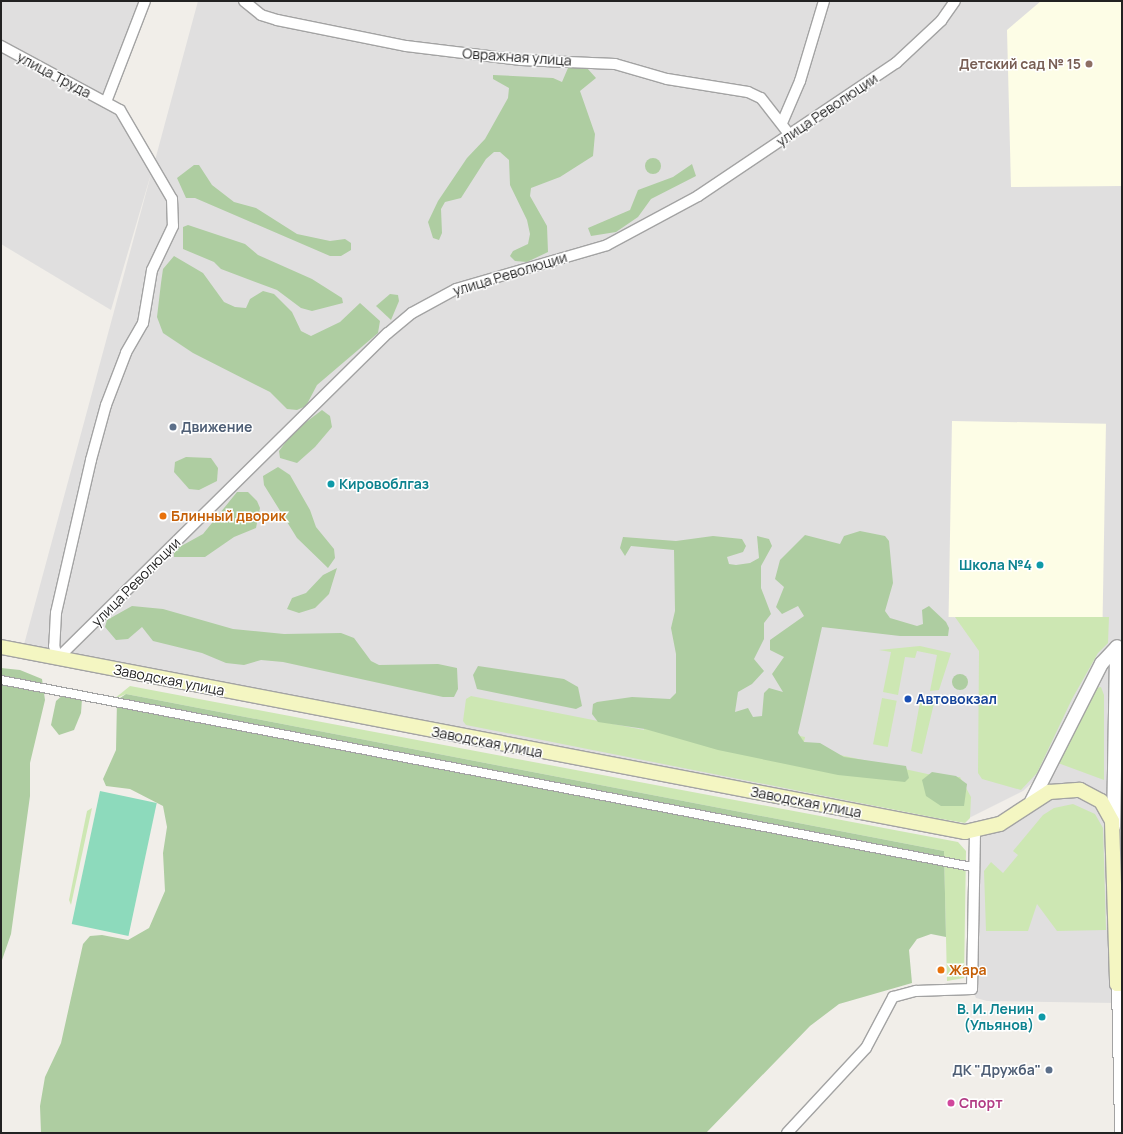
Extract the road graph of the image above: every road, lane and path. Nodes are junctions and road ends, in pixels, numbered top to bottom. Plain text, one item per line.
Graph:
1 (145, 1) edge
2 (244, 1) edge
3 (824, 1) edge
4 (955, 1) edge
5 (1, 46) edge
6 (106, 102) junction
7 (782, 123) junction
8 (789, 134) junction
9 (1119, 645) edge
10 (1, 647) edge
11 (58, 658) junction
12 (1, 680) edge
13 (1031, 801) junction
14 (975, 832) junction
15 (1114, 832) junction
16 (972, 867) junction
17 (1119, 984) edge
18 (787, 1133) edge
19 (1120, 1133) edge

1 - 6 street
2 - 7 street, Овражная улица
3 - 7 street
4 - 8 street, улица Революции
5 - 6 street, улица Труда
6 - 11 street, улица Труда
7 - 8 street, Овражная улица
8 - 11 street, улица Революции
9 - 13 street
9 - 15 street
10 - 11 main road, Заводская улица
11 - 14 main road, Заводская улица
12 - 16 street
13 - 14 main road
13 - 15 main road
14 - 16 street
15 - 17 main road
16 - 18 street
17 - 19 street

